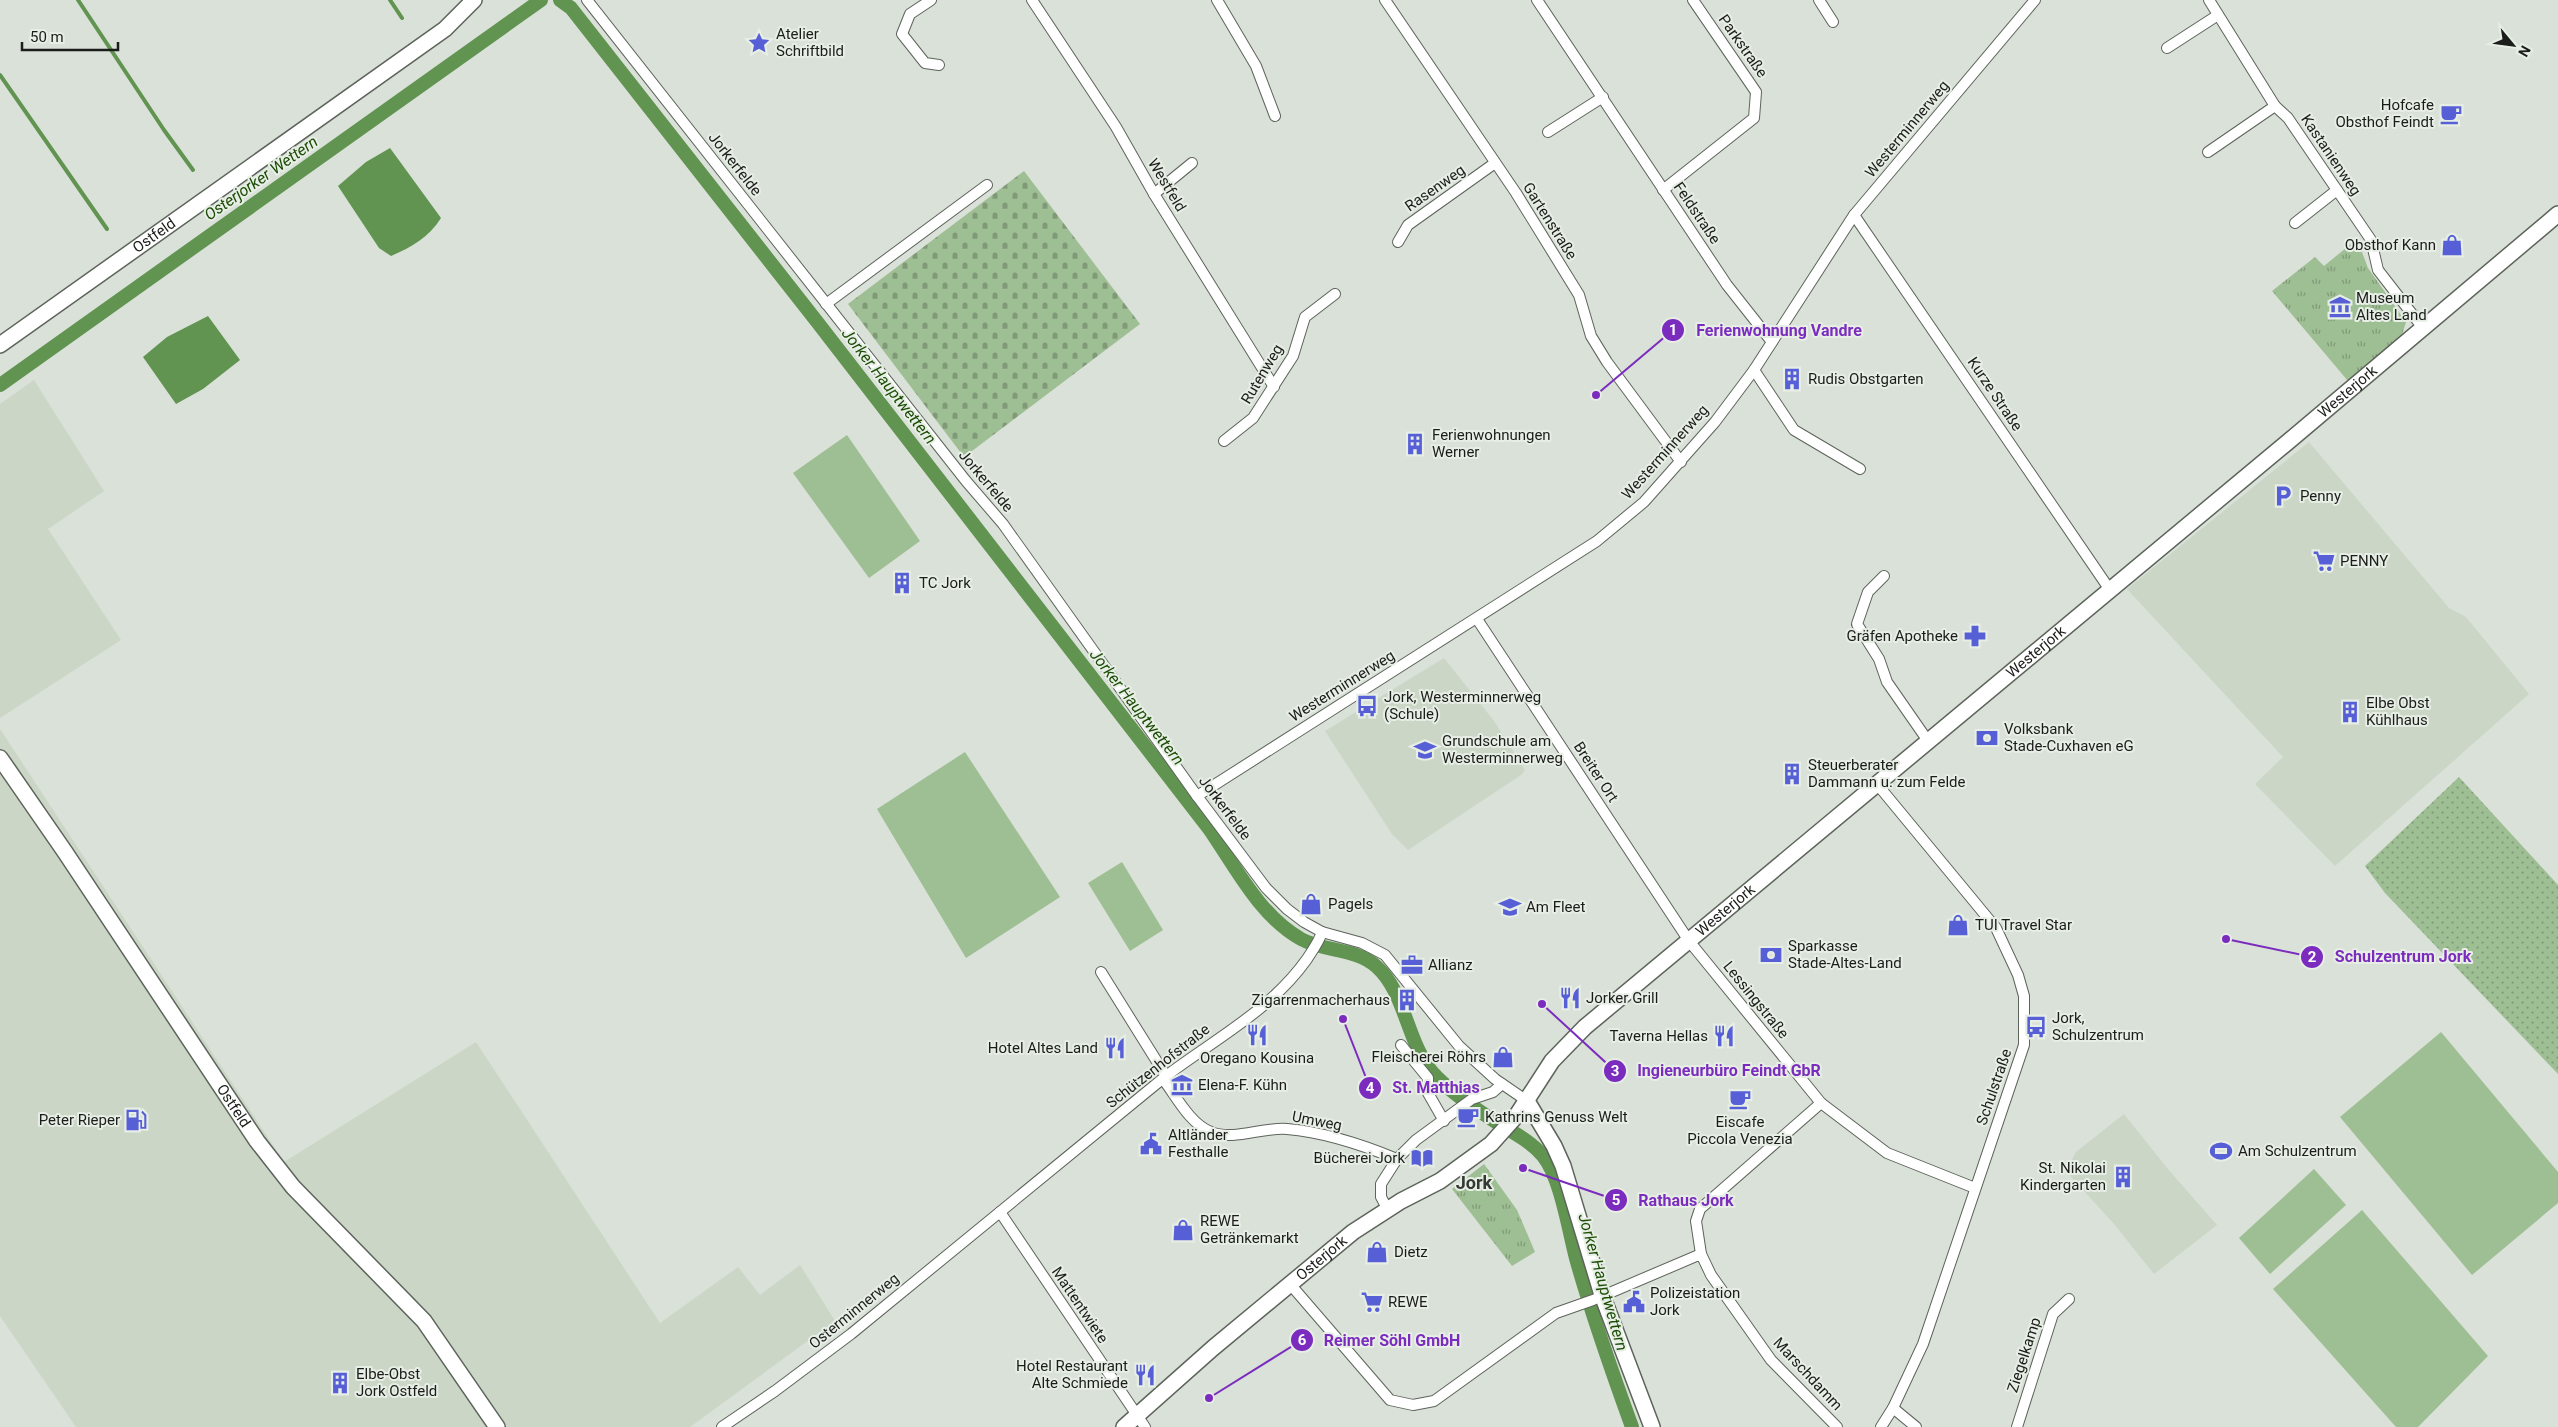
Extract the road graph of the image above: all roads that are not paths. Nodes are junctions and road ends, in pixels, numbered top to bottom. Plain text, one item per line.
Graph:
1 (474, 0) edge
2 (587, 0) edge
3 (931, 0) edge
4 (1032, 0) edge
5 (1217, 0) edge
6 (1385, 0) edge
7 (1536, 0) edge
8 (1693, 0) edge
9 (1820, 0) edge
10 (2035, 0) edge
11 (2209, 0) edge
12 (2218, 15) junction
13 (1833, 22) dead end
14 (2167, 48) dead end
15 (939, 65) dead end
16 (1603, 97) junction
17 (2275, 106) junction
18 (1275, 116) dead end
19 (1548, 132) dead end
20 (2208, 152) dead end
21 (1192, 163) dead end
22 (1496, 164) junction
23 (987, 185) dead end
24 (1664, 190) junction
25 (2337, 190) junction
26 (1154, 194) junction
27 (2558, 214) edge
28 (1854, 215) junction
29 (2295, 223) dead end
30 (1398, 242) dead end
31 (1335, 294) dead end
32 (826, 304) junction
33 (2423, 328) junction
34 (1772, 342) junction
35 (0, 345) edge
36 (1754, 370) junction
37 (1274, 387) junction
38 (1224, 441) dead end
39 (1681, 462) junction
40 (1860, 469) dead end
41 (1884, 576) dead end
42 (2110, 590) junction
43 (1477, 619) junction
44 (1928, 741) junction
45 (0, 758) edge
46 (1877, 784) junction
47 (1197, 796) junction
48 (1321, 935) junction
49 (1689, 941) junction
50 (1101, 972) dead end
51 (1401, 1045) dead end
52 (1164, 1078) junction
53 (1502, 1084) junction
54 (1527, 1101) junction
55 (1821, 1103) junction
56 (1444, 1121) junction
57 (1397, 1159) junction
58 (1975, 1188) junction
59 (1388, 1210) junction
60 (1000, 1212) junction
61 (1701, 1254) junction
62 (1290, 1284) junction
63 (1598, 1298) junction
64 (2069, 1299) dead end
65 (1892, 1408) junction
66 (1140, 1421) edge
67 (497, 1427) edge
68 (722, 1427) edge
69 (1124, 1427) edge
70 (1652, 1427) edge
71 (1837, 1427) edge
72 (1881, 1427) edge
73 (1916, 1427) edge
74 (2016, 1427) edge

1 - 35 main road, Ostfeld
2 - 32 street, Jorkerfelde
3 - 15 street
4 - 26 street, Westfeld
5 - 18 street
6 - 22 street, Gartenstraße
7 - 16 street, Feldstraße
8 - 24 street, Parkstraße
9 - 13 street
10 - 28 street, Westerminnerweg
11 - 12 street, Kastanienweg
12 - 14 street
12 - 17 street, Kastanienweg
16 - 19 street
16 - 24 street, Feldstraße
17 - 20 street
17 - 25 street, Kastanienweg
21 - 26 street
22 - 30 street, Rasenweg
22 - 39 street, Gartenstraße
23 - 32 street
24 - 34 street, Feldstraße
25 - 29 street
25 - 33 street, Kastanienweg
26 - 37 street, Westfeld
27 - 33 main road, Westerjork
28 - 34 street, Westerminnerweg
28 - 42 street, Kurze Straße
31 - 37 street, Rutenweg
32 - 47 street, Jorkerfelde
33 - 42 main road, Westerjork
34 - 36 street, Westerminnerweg
36 - 39 street, Westerminnerweg
36 - 40 street
37 - 38 street, Rutenweg
39 - 43 street, Westerminnerweg
41 - 44 street
42 - 44 main road, Westerjork
43 - 47 street, Westerminnerweg
43 - 49 street, Breiter Ort
44 - 46 main road, Westerjork
45 - 67 main road, Ostfeld
46 - 49 main road, Westerjork
46 - 58 street, Schulstraße
47 - 48 street, Jorkerfelde
48 - 52 street, Schützenhofstraße
48 - 53 street
49 - 54 main road, Westerjork
49 - 55 street, Lessingstraße
50 - 52 street, Umweg
51 - 56 street
52 - 57 street, Umweg
52 - 60 street, Schützenhofstraße
53 - 54 street
53 - 56 street
54 - 59 main road, Osterjork
54 - 63 main road
55 - 58 street, Lessingstraße
55 - 61 street, Marschdamm
56 - 57 street
57 - 59 street
58 - 65 street, Schulstraße
59 - 62 main road, Osterjork
60 - 66 street, Mattentwiete
60 - 68 street, Osterminnerweg
61 - 63 street
61 - 71 street, Marschdamm
62 - 63 street
62 - 66 main road, Osterjork
63 - 70 main road
64 - 74 street, Ziegelkamp
65 - 72 street, Schulstraße
65 - 73 street
66 - 69 main road, Osterjork

